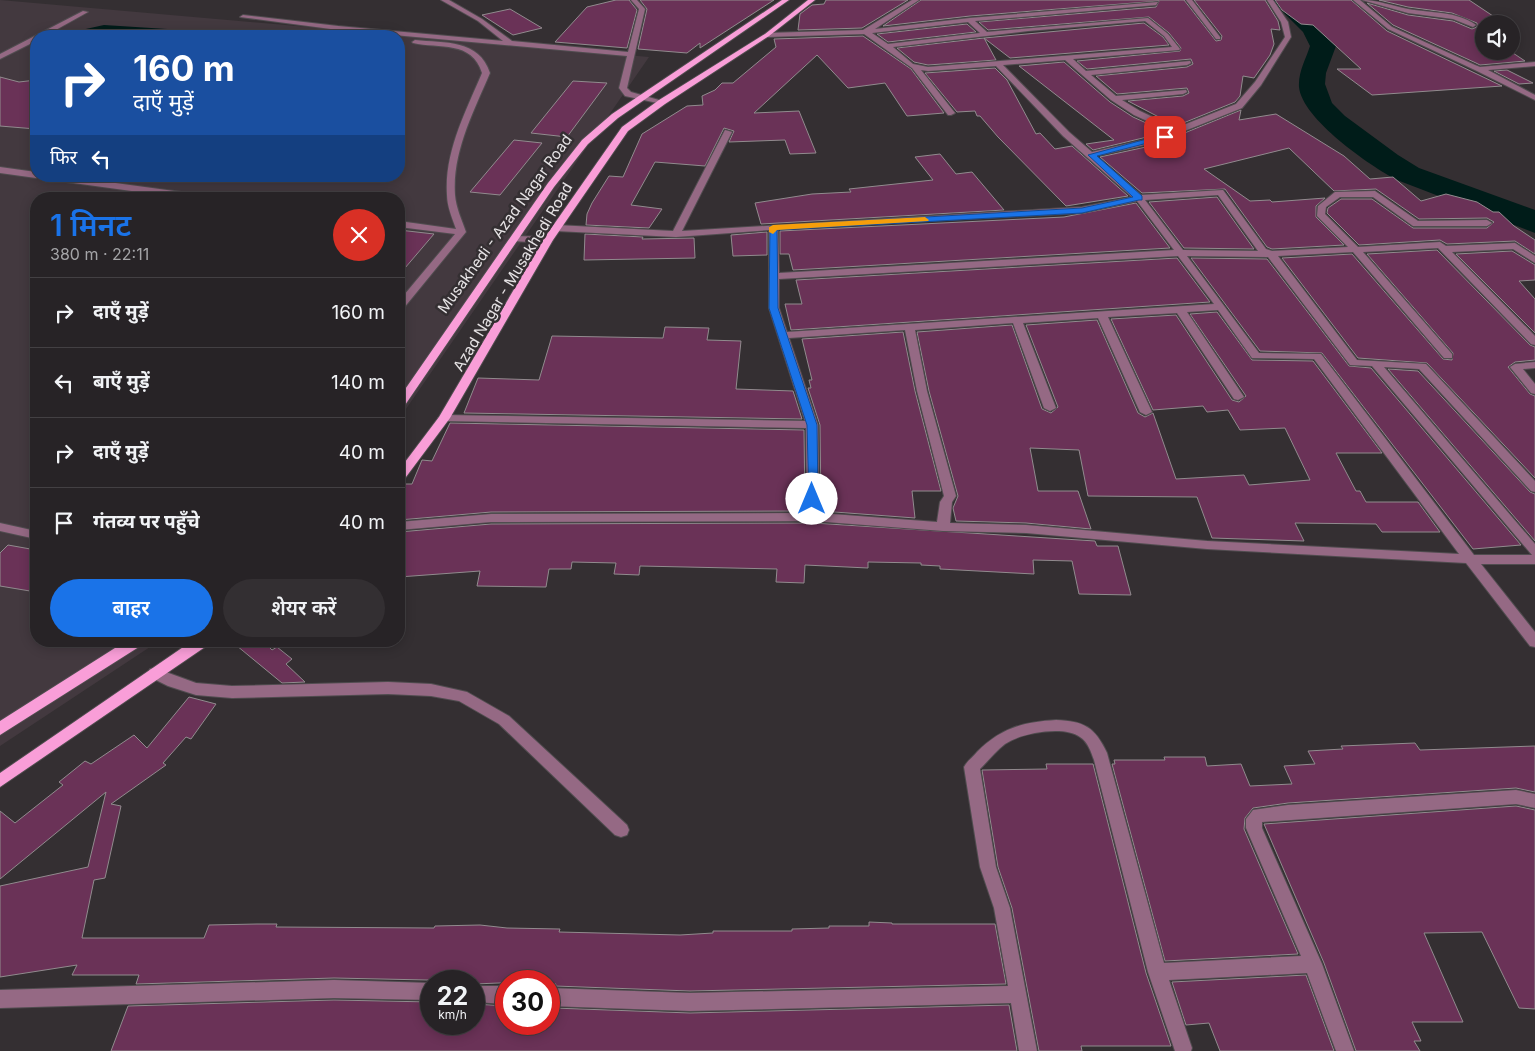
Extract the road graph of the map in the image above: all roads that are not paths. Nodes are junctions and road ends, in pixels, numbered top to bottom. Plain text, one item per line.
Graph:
1 (444, 0) edge
2 (634, 0) edge
3 (786, 0) edge
4 (812, 0) edge
5 (916, 0) edge
6 (1189, 0) edge
7 (1270, 0) edge
8 (1356, 0) edge
9 (1365, 0) edge
10 (1156, 3) dead end
11 (85, 12) dead end
12 (243, 16) dead end
13 (970, 20) junction
14 (1473, 25) dead end
15 (51, 30) edge
16 (362, 30) edge
17 (865, 32) junction
18 (405, 33) edge
19 (986, 34) junction
20 (767, 35) junction
21 (1218, 38) dead end
22 (30, 41) edge
23 (405, 41) edge
24 (509, 42) junction
25 (887, 46) junction
26 (631, 54) junction
27 (0, 58) edge
28 (1068, 58) junction
29 (1187, 63) dead end
30 (1535, 64) edge
31 (999, 65) junction
32 (915, 67) junction
33 (1480, 69) junction
34 (1085, 73) junction
35 (1183, 92) dead end
36 (643, 97) junction
37 (1114, 98) junction
38 (1535, 98) edge
39 (662, 102) junction
40 (950, 113) dead end
41 (728, 132) dead end
42 (1178, 132) junction
43 (1091, 155) junction
44 (0, 170) edge
45 (30, 174) edge
46 (88, 182) edge
47 (160, 192) edge
48 (1139, 198) junction
49 (1487, 223) dead end
50 (405, 225) edge
51 (773, 227) junction
52 (556, 228) junction
53 (461, 232) junction
54 (676, 234) junction
55 (515, 239) junction
56 (548, 240) junction
57 (1446, 249) junction
58 (1356, 250) junction
59 (1179, 253) junction
60 (1271, 254) junction
61 (1535, 260) edge
62 (774, 276) junction
63 (405, 299) edge
64 (1221, 307) junction
65 (1181, 311) junction
66 (1102, 316) junction
67 (1017, 320) junction
68 (909, 326) junction
69 (783, 335) junction
70 (1535, 342) edge
71 (1448, 356) dead end
72 (1375, 363) junction
73 (1535, 365) edge
74 (1535, 391) edge
75 (405, 397) edge
76 (1238, 397) dead end
77 (1050, 408) dead end
78 (1146, 412) dead end
79 (444, 418) junction
80 (812, 425) junction
81 (405, 470) edge
82 (1535, 488) edge
83 (813, 517) junction
84 (405, 525) edge
85 (0, 527) edge
86 (943, 527) junction
87 (30, 534) edge
88 (1535, 552) edge
89 (1470, 559) junction
90 (1535, 560) edge
91 (1535, 642) edge
92 (128, 647) edge
93 (194, 647) edge
94 (155, 673) junction
95 (0, 729) edge
96 (0, 781) edge
97 (1535, 801) edge
98 (621, 830) dead end
99 (1313, 964) junction
100 (1157, 972) junction
101 (420, 992) edge
102 (1019, 994) junction
103 (560, 997) edge
104 (0, 999) edge
105 (1183, 1048) dead end
106 (1028, 1051) edge
107 (1345, 1051) edge

1 - 24 street
2 - 26 street
3 - 36 main road, Musakhedi - Azad Nagar Road
4 - 20 main road, Azad Nagar - Musakhedi Road
5 - 17 street
6 - 21 street
7 - 42 street
8 - 33 street
9 - 14 street
10 - 13 street
11 - 15 street
12 - 16 street
13 - 17 street
13 - 19 street
17 - 20 street
17 - 25 street
18 - 24 street
19 - 25 street
19 - 28 street
20 - 39 main road, Azad Nagar - Musakhedi Road
22 - 27 street
23 - 53 street
24 - 26 street
25 - 32 street
26 - 36 street
28 - 31 street
28 - 34 street
29 - 34 street
30 - 33 street
31 - 32 street
31 - 43 street
32 - 40 street
33 - 38 street
34 - 37 street
35 - 37 street
36 - 39 street
36 - 55 main road, Musakhedi - Azad Nagar Road
37 - 42 street
39 - 52 main road, Azad Nagar - Musakhedi Road
41 - 54 street
42 - 43 street
43 - 48 street
44 - 45 street
46 - 47 street
48 - 51 street
48 - 59 street
48 - 60 street
49 - 58 street
50 - 53 street
51 - 54 street
51 - 62 street
52 - 54 street
52 - 56 main road, Azad Nagar - Musakhedi Road
53 - 63 street
55 - 56 street
55 - 75 main road, Musakhedi - Azad Nagar Road
56 - 79 main road, Azad Nagar - Musakhedi Road
57 - 58 street
57 - 61 street
57 - 70 street
58 - 60 street
58 - 71 street
59 - 60 street
59 - 62 street
59 - 64 street
60 - 72 street
62 - 69 street
64 - 65 street
64 - 89 street
65 - 66 street
65 - 76 street
66 - 67 street
66 - 78 street
67 - 68 street
67 - 77 street
68 - 69 street
68 - 86 street
69 - 80 street
72 - 82 street
72 - 88 street
73 - 74 street
79 - 80 street
79 - 81 main road, Azad Nagar - Musakhedi Road
80 - 83 street
83 - 84 street
83 - 86 street
85 - 87 street
86 - 89 street
89 - 90 street
89 - 91 street
92 - 95 main road
93 - 94 main road
94 - 96 main road
94 - 98 street
97 - 99 street
99 - 100 street
99 - 107 street
100 - 102 street
100 - 105 street
101 - 104 street
102 - 103 street
102 - 106 street

